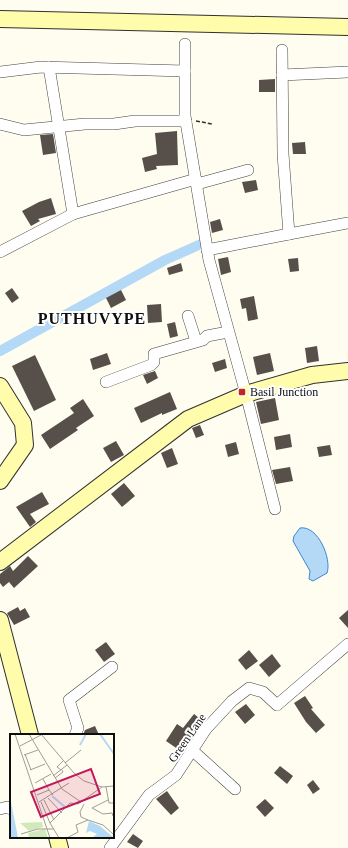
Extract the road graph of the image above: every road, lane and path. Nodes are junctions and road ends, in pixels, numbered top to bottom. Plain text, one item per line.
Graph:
1 (0, 19) edge
2 (348, 27) edge
3 (185, 44) dead end
4 (282, 50) dead end
5 (49, 67) junction
6 (185, 71) junction
7 (0, 72) edge
8 (348, 72) edge
9 (282, 75) junction
10 (186, 120) junction
11 (0, 124) edge
12 (212, 124) dead end
13 (58, 127) junction
14 (248, 170) dead end
15 (196, 182) junction
16 (73, 214) junction
17 (348, 223) edge
18 (289, 234) junction
19 (207, 250) junction
20 (0, 252) edge
21 (188, 316) dead end
22 (228, 332) junction
23 (196, 341) junction
24 (348, 371) edge
25 (106, 382) dead end
26 (0, 386) edge
27 (246, 394) junction
28 (0, 481) edge
29 (275, 509) dead end
30 (0, 562) edge
31 (0, 620) edge
32 (348, 644) edge
33 (112, 668) dead end
34 (30, 734) edge
35 (75, 734) edge
36 (192, 750) junction
37 (235, 789) dead end
38 (0, 809) edge
39 (10, 809) edge
40 (57, 838) edge
41 (60, 848) edge
42 (110, 848) edge

1 - 2 main road
3 - 6 street
4 - 9 street
5 - 6 street
5 - 7 street
5 - 13 street
6 - 10 street
8 - 9 street
9 - 18 street
10 - 12 path
10 - 13 street
10 - 15 street
11 - 13 street
13 - 16 street
14 - 15 street
15 - 16 street
15 - 19 street
16 - 20 street
17 - 18 street
18 - 19 street
19 - 22 street
21 - 23 street
22 - 23 street
22 - 27 street
23 - 25 street
24 - 27 main road
26 - 28 main road
27 - 29 street
27 - 30 main road
31 - 34 main road
32 - 36 street, Green Lane
33 - 35 street
36 - 37 street
36 - 42 street, Green Lane
38 - 39 street
40 - 41 main road

